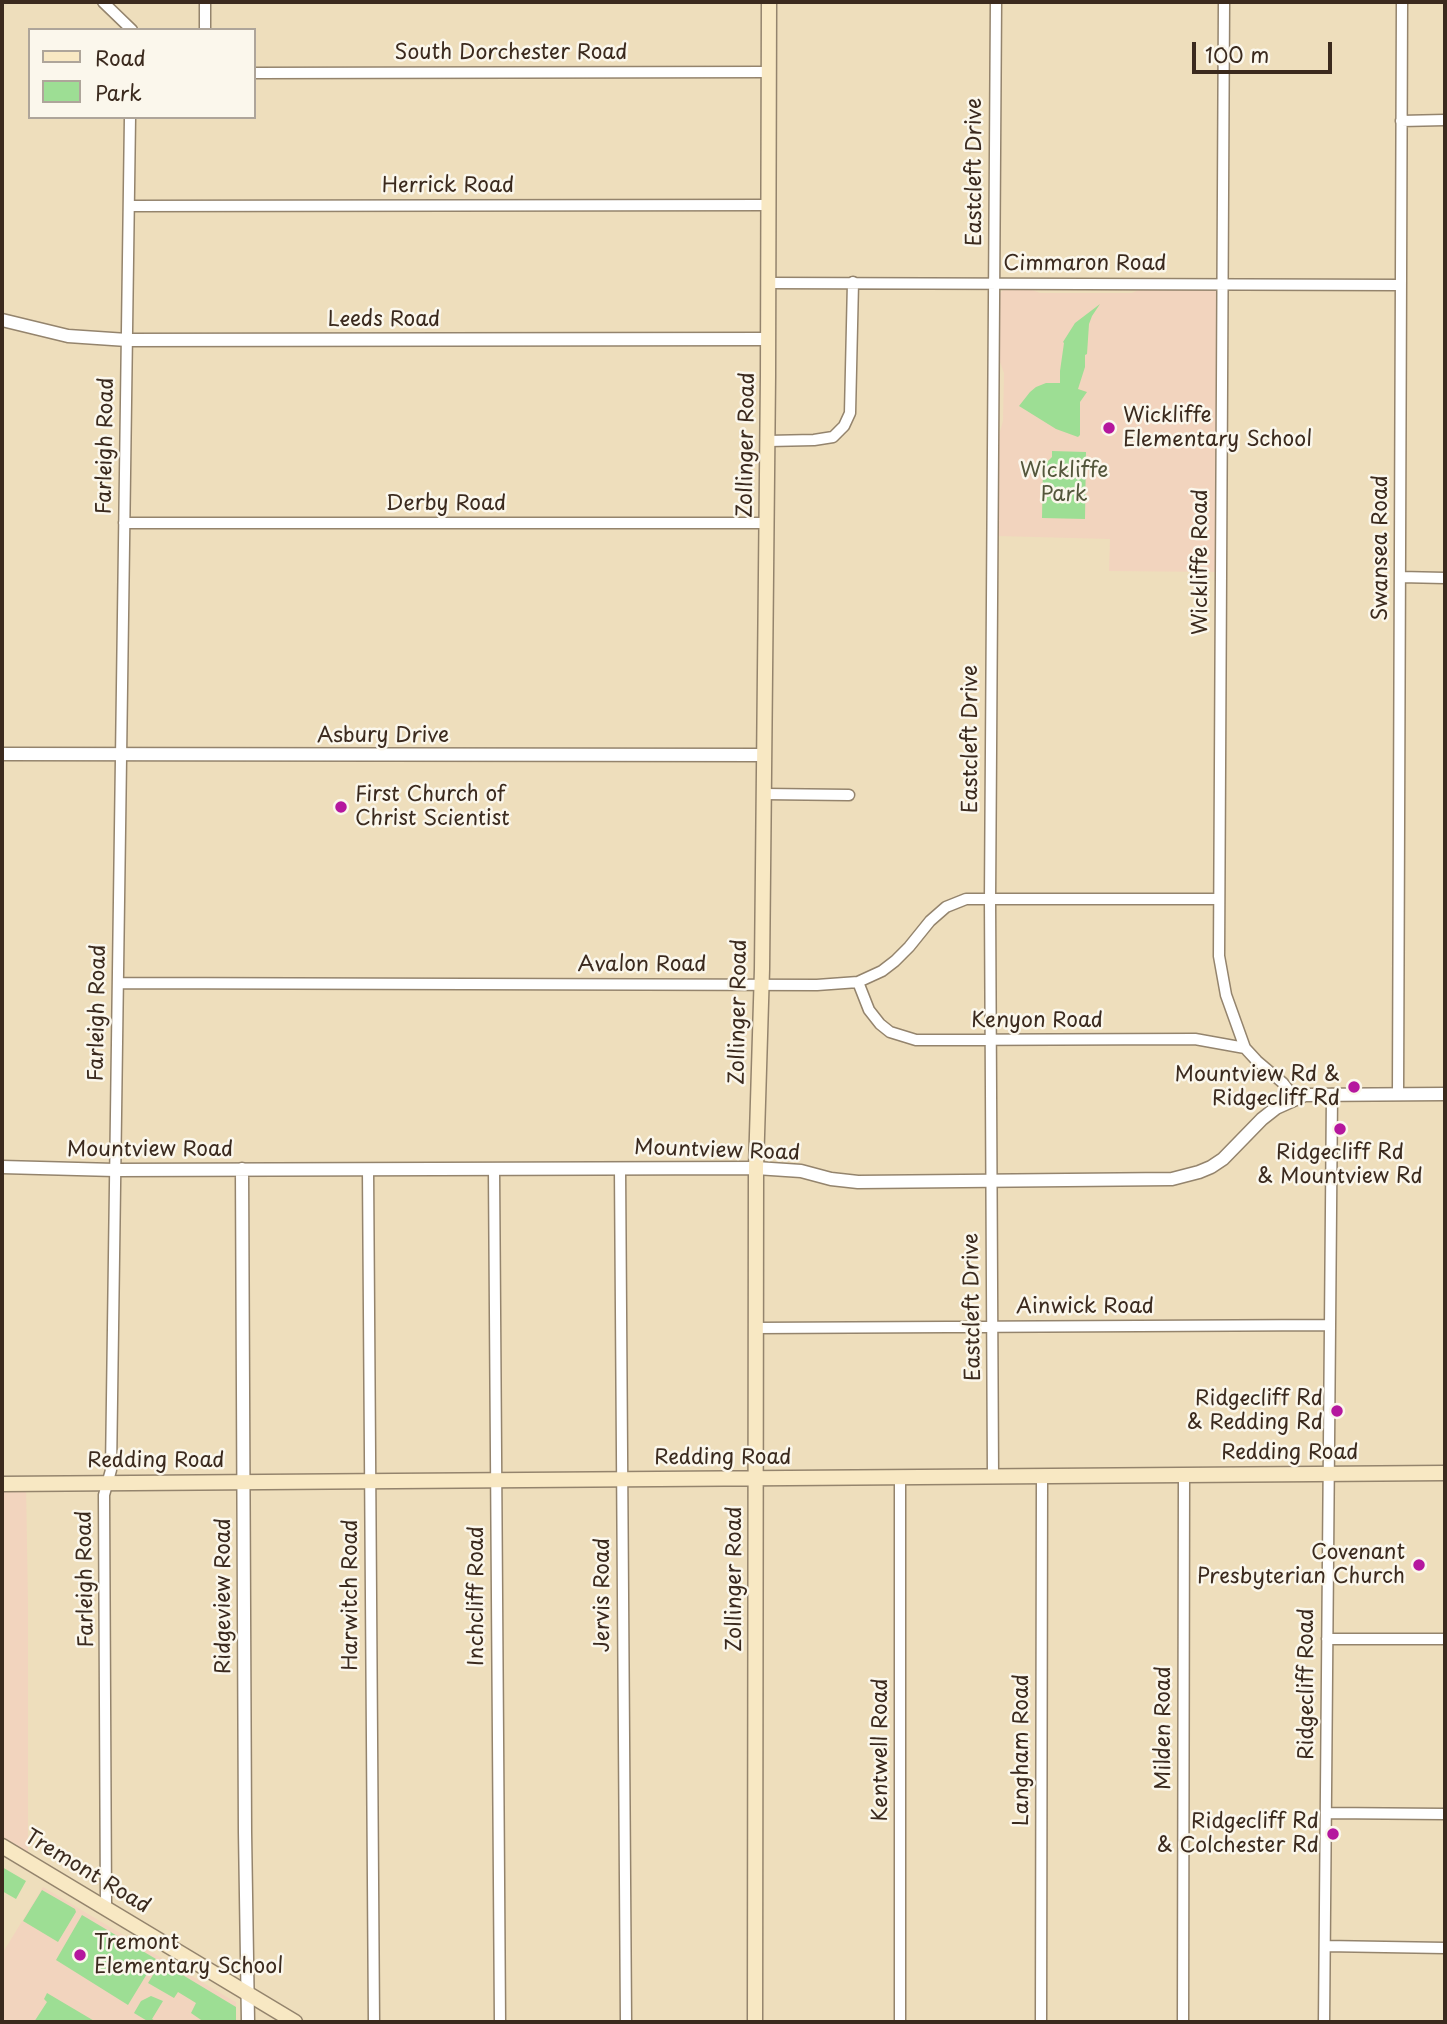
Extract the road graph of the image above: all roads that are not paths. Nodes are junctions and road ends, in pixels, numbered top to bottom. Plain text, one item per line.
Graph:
1 (103, 2) edge
2 (205, 2) edge
3 (769, 2) edge
4 (996, 2) edge
5 (1224, 2) edge
6 (1402, 2) edge
7 (130, 28) edge
8 (205, 28) edge
9 (769, 72) junction
10 (256, 73) edge
11 (130, 119) edge
12 (1401, 121) junction
13 (1445, 121) edge
14 (768, 205) junction
15 (128, 206) junction
16 (853, 282) junction
17 (768, 283) junction
18 (993, 283) junction
19 (1222, 284) junction
20 (1401, 285) junction
21 (2, 320) edge
22 (768, 339) junction
23 (127, 340) junction
24 (768, 441) junction
25 (124, 523) junction
26 (767, 523) junction
27 (1400, 578) junction
28 (1445, 578) edge
29 (2, 754) edge
30 (121, 755) junction
31 (764, 755) junction
32 (764, 794) junction
33 (849, 795) dead end
34 (990, 899) junction
35 (1218, 899) junction
36 (858, 982) junction
37 (118, 983) junction
38 (762, 984) junction
39 (991, 1040) junction
40 (1245, 1048) junction
41 (1398, 1093) junction
42 (1332, 1094) junction
43 (1445, 1094) edge
44 (1294, 1098) junction
45 (2, 1167) edge
46 (368, 1168) junction
47 (620, 1168) junction
48 (756, 1168) junction
49 (242, 1169) junction
50 (494, 1169) junction
51 (115, 1170) junction
52 (991, 1181) junction
53 (1330, 1325) junction
54 (993, 1327) junction
55 (756, 1328) junction
56 (1445, 1473) edge
57 (1328, 1474) junction
58 (1184, 1475) junction
59 (993, 1477) junction
60 (1042, 1477) junction
61 (756, 1478) junction
62 (900, 1478) junction
63 (621, 1479) junction
64 (496, 1480) junction
65 (107, 1482) junction
66 (243, 1482) junction
67 (370, 1482) junction
68 (2, 1483) edge
69 (1327, 1639) junction
70 (1445, 1639) edge
71 (1326, 1813) junction
72 (1445, 1814) edge
73 (2, 1846) edge
74 (106, 1908) junction
75 (1325, 1946) junction
76 (1445, 1948) edge
77 (248, 1994) junction
78 (248, 2022) edge
79 (295, 2022) edge
80 (374, 2022) edge
81 (500, 2022) edge
82 (626, 2022) edge
83 (755, 2022) edge
84 (900, 2022) edge
85 (1041, 2022) edge
86 (1183, 2022) edge
87 (1324, 2022) edge

1 - 7 street
2 - 8 street
3 - 9 main road, Zollinger Road
4 - 18 street, Eastcleft Drive
5 - 19 street, Wickliffe Road
6 - 12 street, Swansea Road
9 - 10 street, South Dorchester Road
9 - 14 main road, Zollinger Road
11 - 15 street, Farleigh Road
12 - 13 street
12 - 20 street, Swansea Road
14 - 15 street, Herrick Road
14 - 17 main road, Zollinger Road
15 - 23 street, Farleigh Road
16 - 17 street, Cimmaron Road
16 - 18 street, Cimmaron Road
16 - 24 street
17 - 22 main road, Zollinger Road
18 - 19 street, Cimmaron Road
18 - 34 street, Eastcleft Drive
19 - 20 street, Cimmaron Road
19 - 35 street, Wickliffe Road
20 - 27 street, Swansea Road
21 - 23 street, Leeds Road
22 - 23 street, Leeds Road
22 - 24 main road, Zollinger Road
23 - 25 street, Farleigh Road
24 - 26 main road, Zollinger Road
25 - 26 street, Derby Road
25 - 30 street, Farleigh Road
26 - 31 main road, Zollinger Road
27 - 28 street
27 - 41 street, Swansea Road
29 - 30 street, Asbury Drive
30 - 31 street, Asbury Drive
30 - 37 street, Farleigh Road
31 - 32 main road, Zollinger Road
32 - 33 street
32 - 38 main road, Zollinger Road
34 - 35 street, Avalon Road
34 - 36 street, Avalon Road
34 - 39 street, Eastcleft Drive
35 - 40 street, Wickliffe Road
36 - 38 street, Avalon Road
36 - 39 street, Kenyon Road
37 - 38 street, Avalon Road
37 - 51 street, Farleigh Road
38 - 48 main road, Zollinger Road
39 - 40 street, Kenyon Road
39 - 52 street, Eastcleft Drive
40 - 44 street, Wickliffe Road
41 - 42 street, Mountview Road
41 - 43 street, Mountview Road
42 - 44 street, Mountview Road
42 - 53 street, Ridgecliff Road
44 - 52 street, Mountview Road
45 - 51 street, Mountview Road
46 - 49 street, Mountview Road
46 - 50 street, Mountview Road
46 - 67 street, Harwitch Road
47 - 48 street, Mountview Road
47 - 50 street, Mountview Road
47 - 63 street, Jervis Road
48 - 52 street, Mountview Road
48 - 55 main road, Zollinger Road
49 - 51 street, Mountview Road
49 - 66 street, Ridgeview Road
50 - 64 street, Inchcliff Road
51 - 65 street, Farleigh Road
52 - 54 street, Eastcleft Drive
53 - 54 street, Ainwick Road
53 - 57 street, Ridgecliff Road
54 - 55 street, Ainwick Road
54 - 59 street, Eastcleft Drive
55 - 61 main road, Zollinger Road
56 - 57 main road, Redding Road
57 - 58 main road, Redding Road
57 - 69 street, Ridgecliff Road
58 - 60 main road, Redding Road
58 - 86 street, Milden Road
59 - 60 main road, Redding Road
59 - 62 main road, Redding Road
60 - 85 street, Langham Road
61 - 62 main road, Redding Road
61 - 63 main road, Redding Road
61 - 83 main road, Zollinger Road
62 - 84 street, Kentwell Road
63 - 64 main road, Redding Road
63 - 82 street, Jervis Road
64 - 67 main road, Redding Road
64 - 81 street, Inchcliff Road
65 - 66 main road, Redding Road
65 - 68 main road, Redding Road
65 - 74 street, Farleigh Road
66 - 67 main road, Redding Road
66 - 77 street, Ridgeview Road
67 - 80 street, Harwitch Road
69 - 70 street
69 - 71 street, Ridgecliff Road
71 - 72 street
71 - 75 street, Ridgecliff Road
73 - 74 main road, Tremont Road
74 - 77 main road, Tremont Road
75 - 76 street
75 - 87 street, Ridgecliff Road
77 - 78 street, Ridgeview Road
77 - 79 main road, Tremont Road

